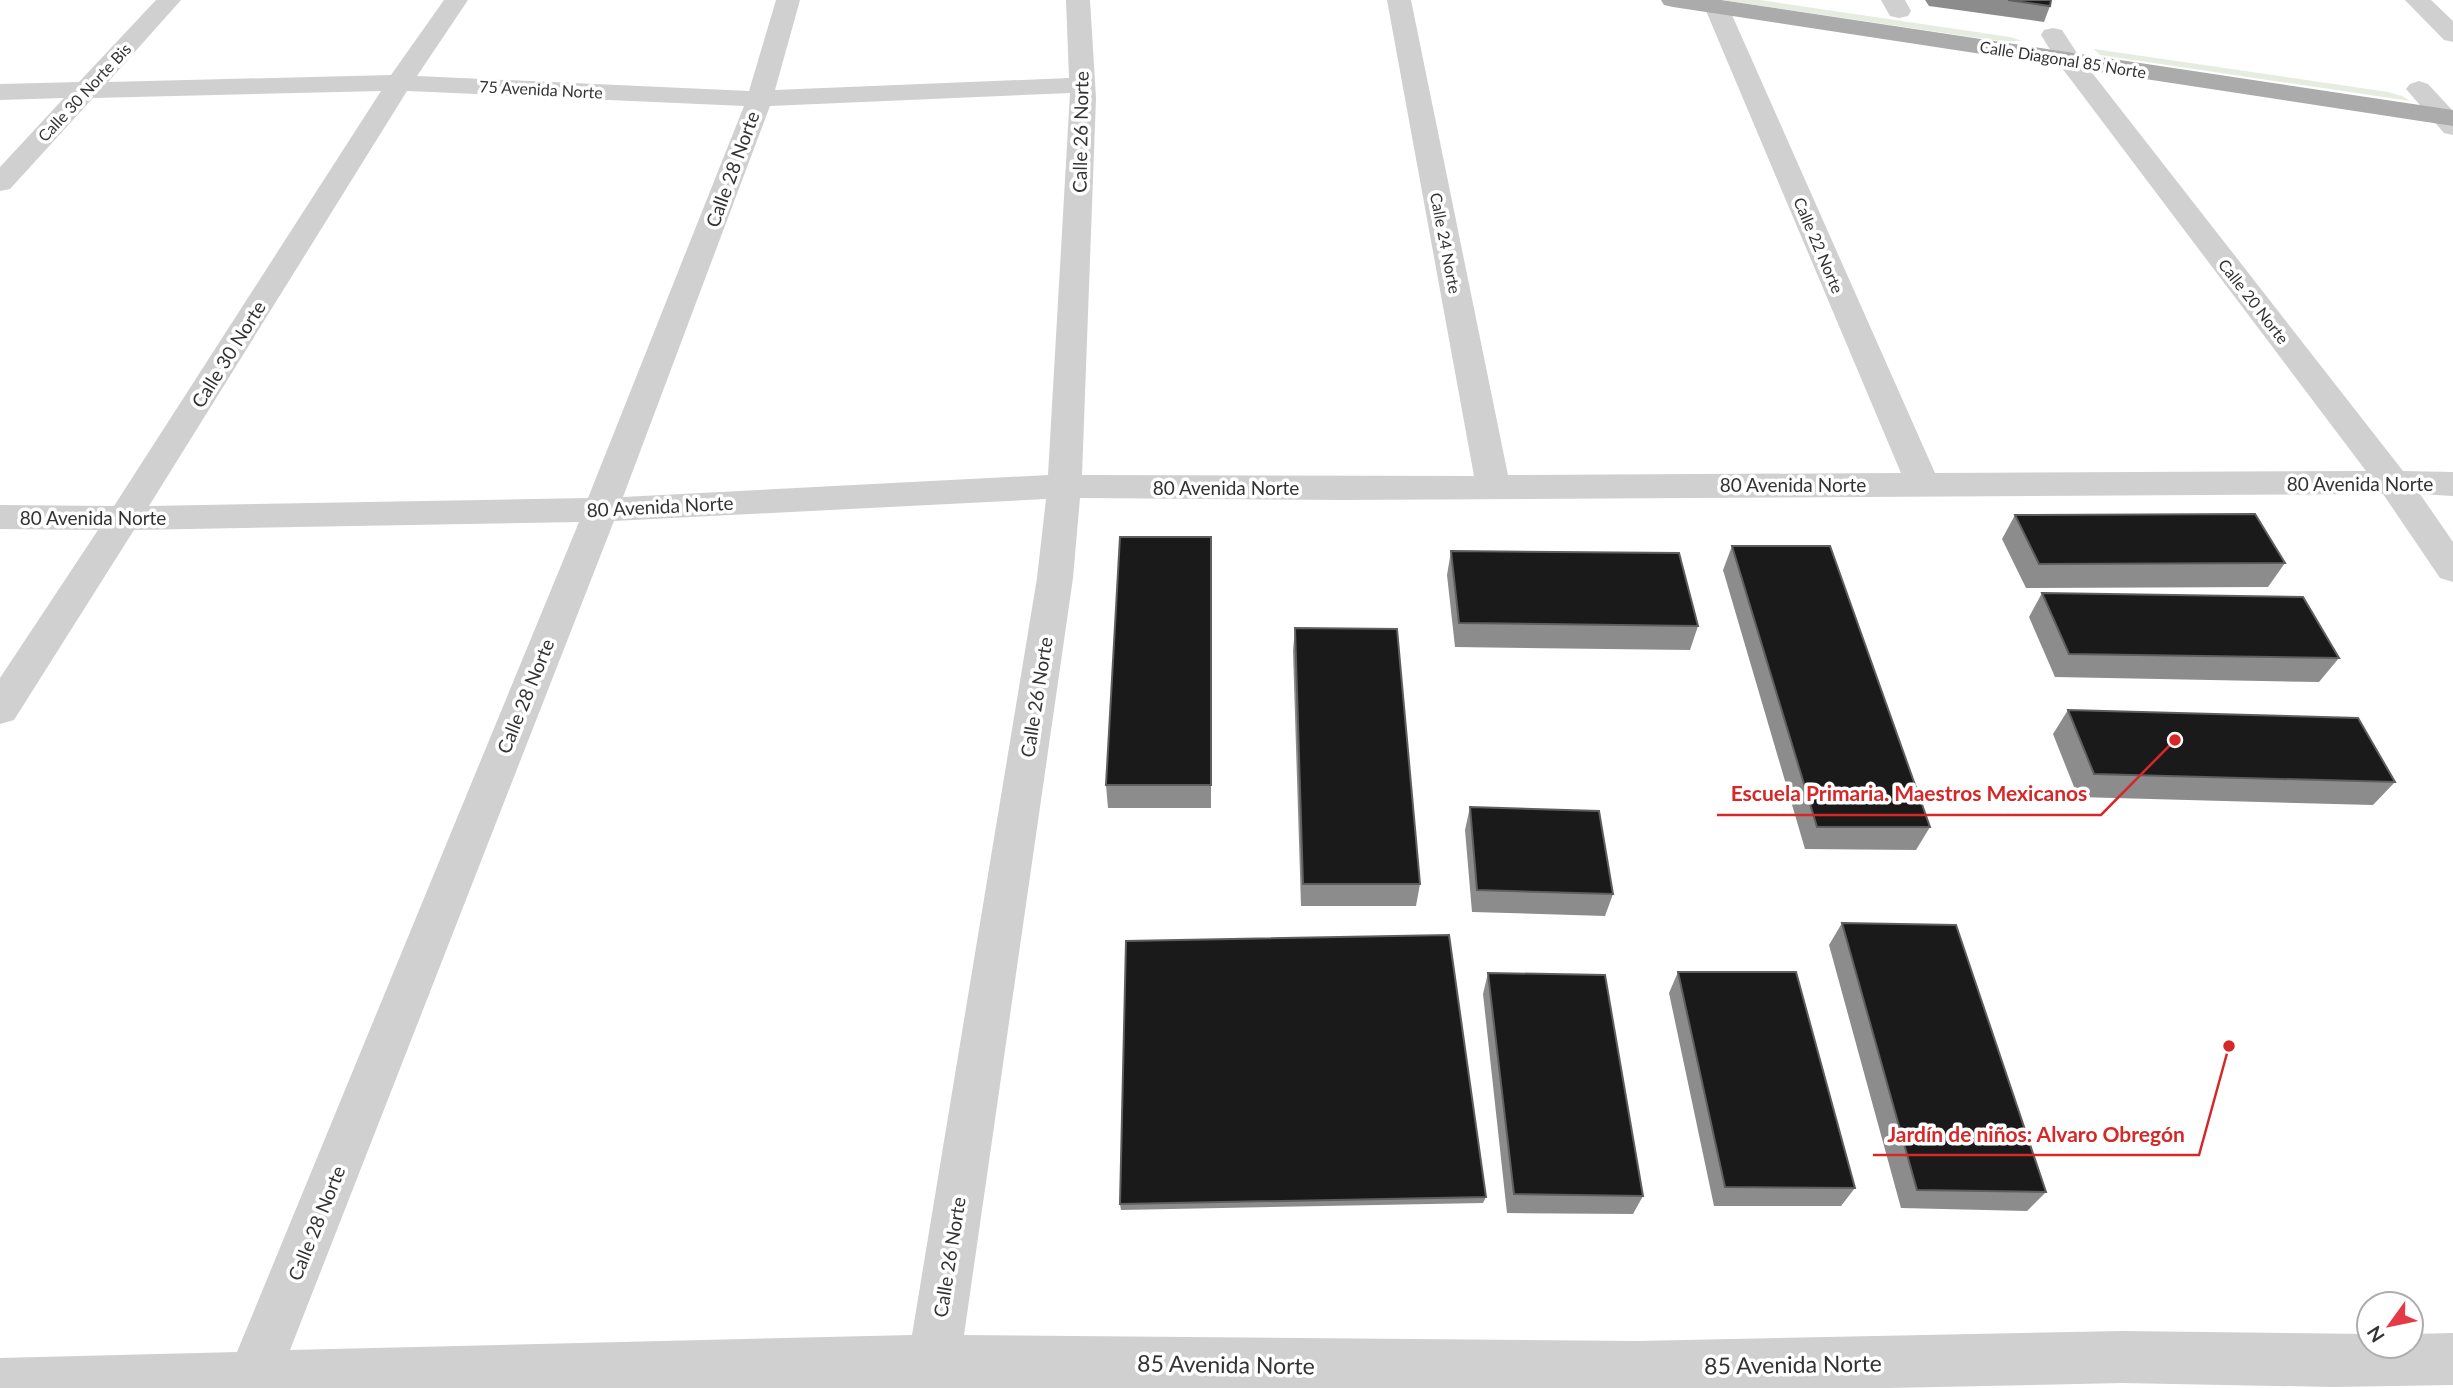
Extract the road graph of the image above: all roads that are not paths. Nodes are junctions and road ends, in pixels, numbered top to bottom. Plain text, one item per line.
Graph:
1 (169, 0) edge
2 (456, 0) edge
3 (788, 0) edge
4 (1078, 0) edge
5 (1399, 0) edge
6 (1672, 0) edge
7 (1825, 0) edge
8 (2417, 0) edge
9 (1896, 5) edge
10 (1716, 6) junction
11 (2453, 35) edge
12 (2060, 47) junction
13 (399, 83) junction
14 (1082, 85) junction
15 (2419, 89) joint
16 (84, 91) junction
17 (0, 92) edge
18 (757, 99) junction
19 (2450, 114) edge
20 (0, 183) edge
21 (2393, 482) junction
22 (1922, 484) junction
23 (2453, 484) edge
24 (1493, 485) junction
25 (1064, 486) junction
26 (600, 509) junction
27 (0, 517) edge
28 (124, 518) junction
29 (2453, 569) edge
30 (0, 709) edge
31 (2453, 1359) edge
32 (931, 1374) edge
33 (2338, 1375) edge
34 (1639, 1378) edge
35 (251, 1383) edge
36 (0, 1384) edge

1 - 16 street, Calle 30 Norte Bis
2 - 13 street, Calle 30 Norte
3 - 18 street, Calle 28 Norte
4 - 14 street, Calle 26 Norte
5 - 24 street, Calle 24 Norte
6 - 10 main road, Calle Diagonal 85 Norte
7 - 9 main road, Calle Diagonal 85 Norte
8 - 11 street
9 - 12 main road, Calle Diagonal 85 Norte
10 - 12 main road, Calle Diagonal 85 Norte
10 - 22 street, Calle 22 Norte
12 - 15 main road, Calle Diagonal 85 Norte
12 - 19 main road, Calle Diagonal 85 Norte
12 - 21 street, Calle 20 Norte
13 - 16 street, 75 Avenida Norte
13 - 18 street, 75 Avenida Norte
13 - 28 street, Calle 30 Norte
14 - 18 street, 75 Avenida Norte
14 - 25 street, Calle 26 Norte
15 - 19 street
16 - 17 street, 75 Avenida Norte
16 - 20 street, Calle 30 Norte Bis
18 - 26 street, Calle 28 Norte
21 - 22 street, 80 Avenida Norte
21 - 23 street, 80 Avenida Norte
21 - 29 street, Calle 20 Norte
22 - 24 street, 80 Avenida Norte
24 - 25 street, 80 Avenida Norte
25 - 26 street, 80 Avenida Norte
25 - 32 street, Calle 26 Norte
26 - 28 street, 80 Avenida Norte
26 - 35 street, Calle 28 Norte
27 - 28 street, 80 Avenida Norte
28 - 30 street, Calle 30 Norte
31 - 33 street, 85 Avenida Norte
32 - 34 street, 85 Avenida Norte
32 - 35 street, 85 Avenida Norte
33 - 34 street, 85 Avenida Norte
35 - 36 street, 85 Avenida Norte

